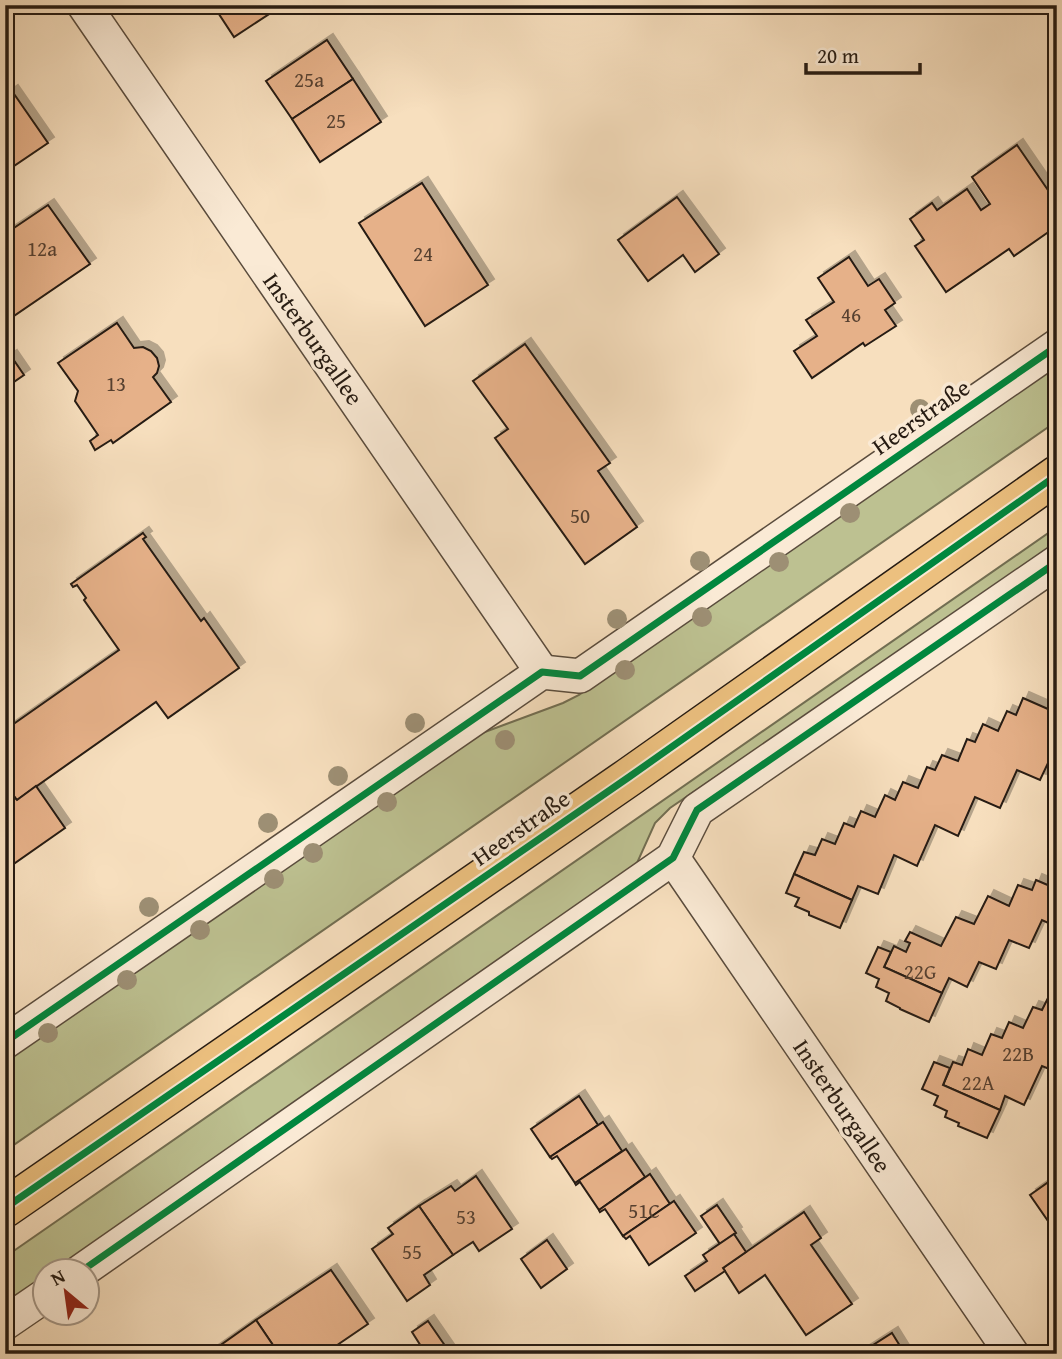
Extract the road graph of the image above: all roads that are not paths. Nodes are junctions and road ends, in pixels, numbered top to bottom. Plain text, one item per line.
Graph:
1 (84, 5) edge
2 (1057, 346) edge
3 (1057, 475) edge
4 (1057, 562) edge
5 (542, 672) junction
6 (673, 858) junction
7 (5, 1042) edge
8 (5, 1208) edge
9 (100, 1258) edge
10 (32, 1305) edge
11 (5, 1323) edge
12 (1012, 1354) edge

1 - 5 street, Insterburgallee
2 - 5 street, Heerstraße
3 - 8 main road, Heerstraße
4 - 6 street
5 - 7 street
6 - 9 street
6 - 12 street, Insterburgallee
10 - 11 street

